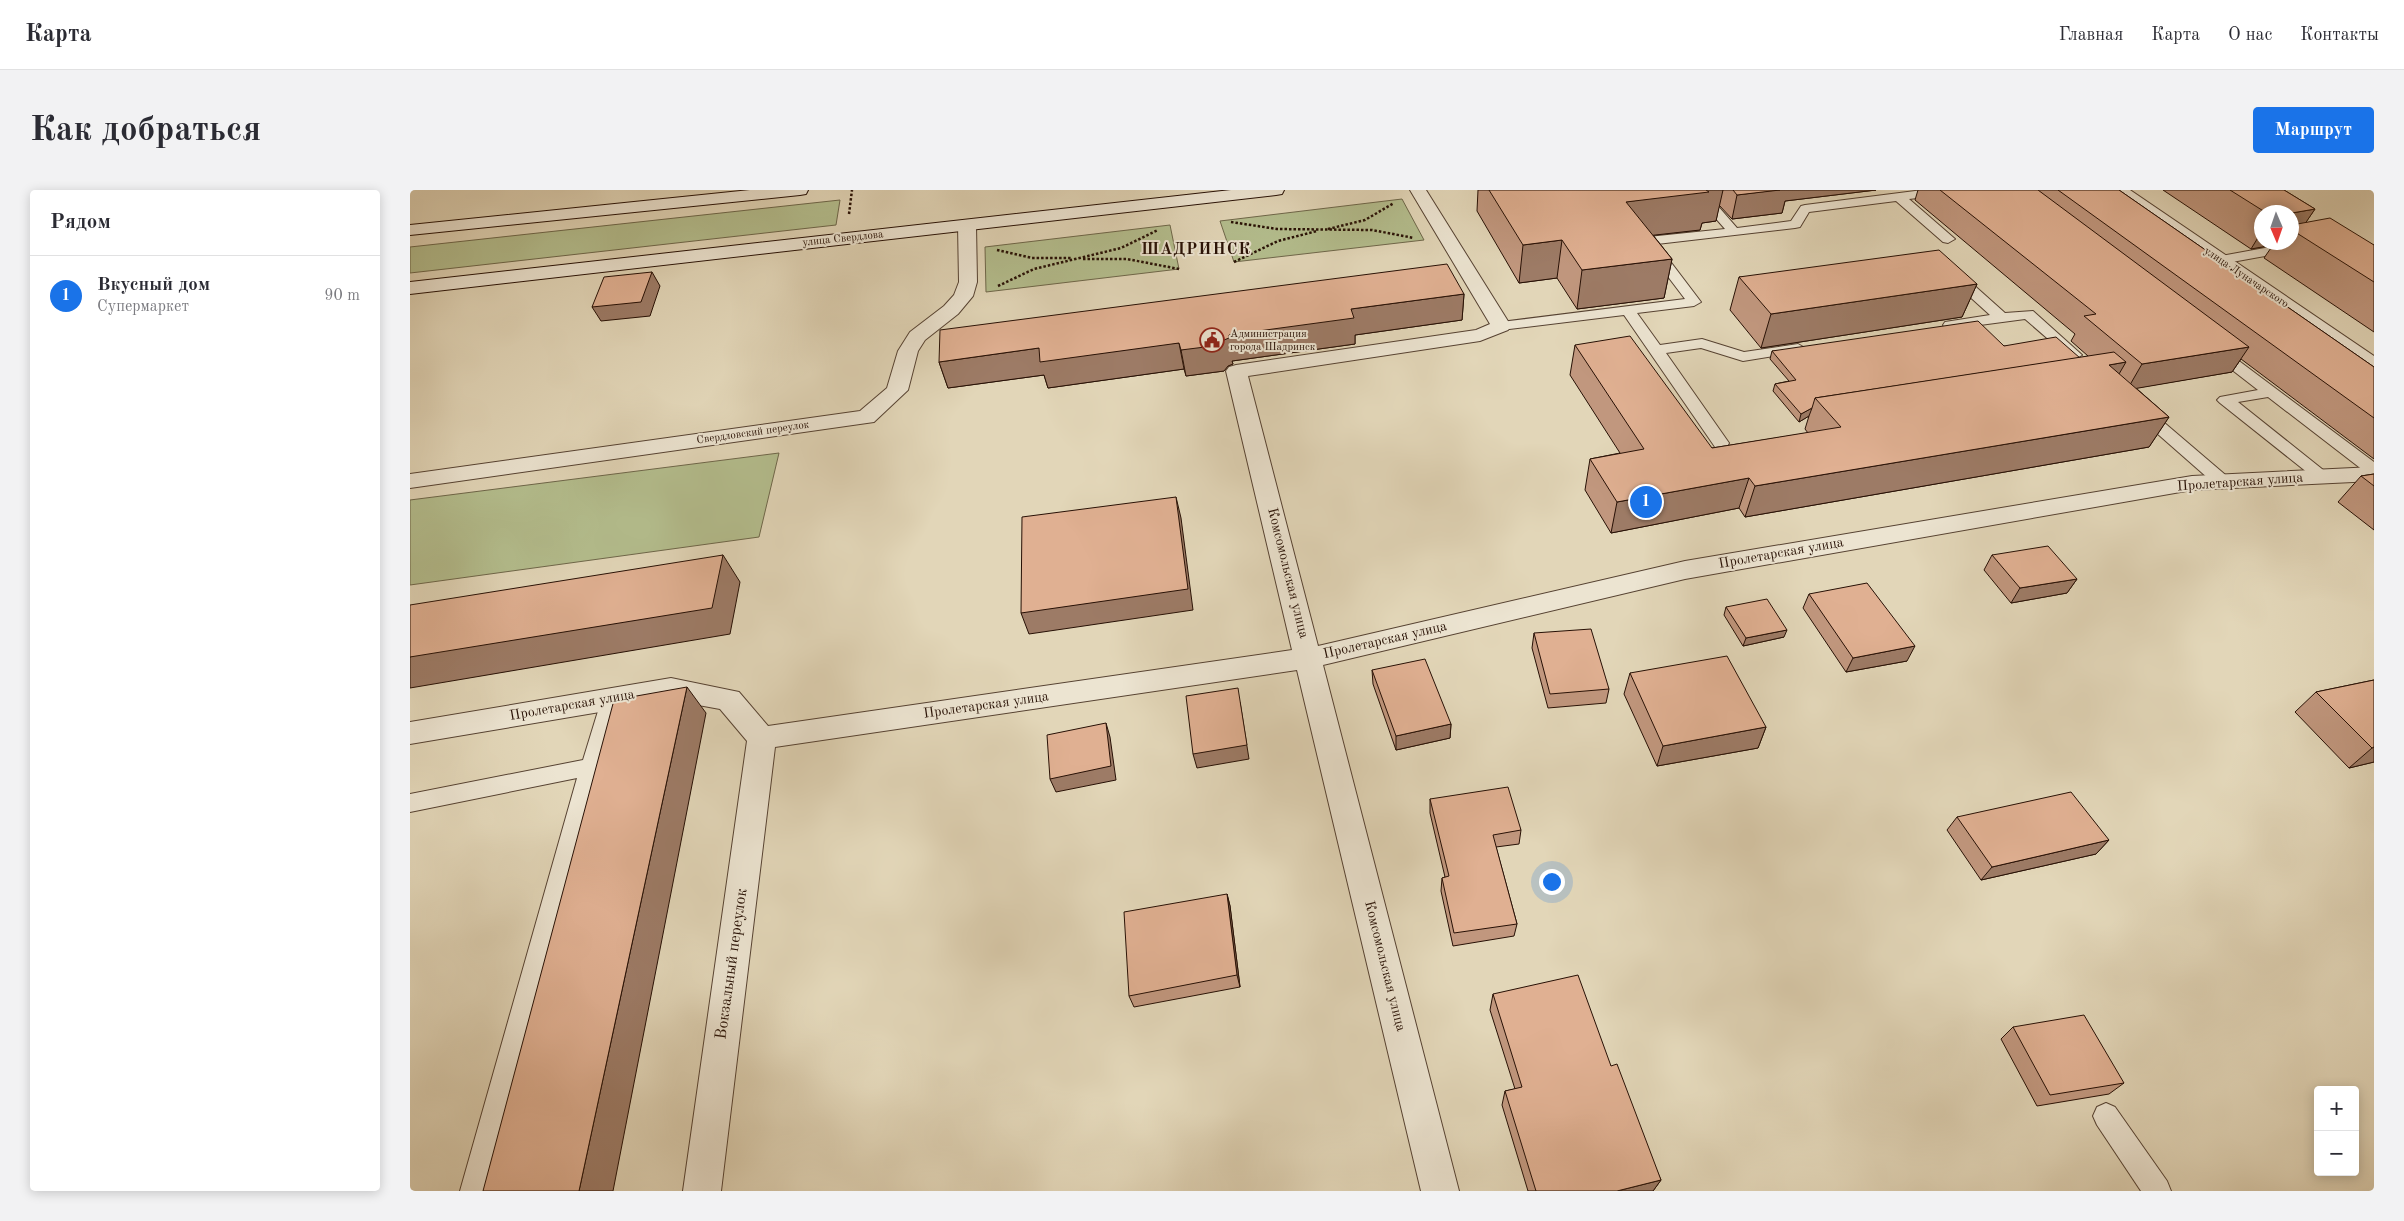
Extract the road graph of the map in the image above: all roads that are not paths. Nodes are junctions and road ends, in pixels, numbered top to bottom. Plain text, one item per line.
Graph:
1 (791, 190) edge
2 (1276, 190) edge
3 (1418, 190) edge
4 (1697, 190) edge
5 (1951, 190) edge
6 (2119, 190) edge
7 (1899, 197) junction
8 (967, 225) junction
9 (410, 230) edge
10 (1734, 232) junction
11 (2299, 232) edge
12 (1948, 239) dead end
13 (2299, 246) edge
14 (2276, 250) edge
15 (2221, 260) junction
16 (1942, 265) edge
17 (410, 288) edge
18 (1628, 310) junction
19 (2002, 318) junction
20 (1501, 326) junction
21 (1935, 328) edge
22 (2200, 338) edge
23 (1810, 347) edge
24 (1656, 350) junction
25 (2085, 363) edge
26 (2374, 365) edge
27 (2271, 392) junction
28 (2129, 401) edge
29 (1721, 442) dead end
30 (2374, 470) edge
31 (2374, 474) edge
32 (2324, 477) junction
33 (410, 480) edge
34 (2223, 482) junction
35 (1309, 658) junction
36 (612, 698) junction
37 (410, 733) edge
38 (762, 738) junction
39 (591, 767) junction
40 (410, 803) edge
41 (2106, 1116) dead end
42 (474, 1191) edge
43 (702, 1191) edge
44 (1440, 1191) edge
45 (2157, 1191) edge

1 - 9 street
2 - 8 street, улица Свердлова
3 - 20 street
4 - 10 lane
5 - 7 lane
6 - 15 street, улица Луначарского
7 - 10 lane
7 - 12 lane
8 - 17 street, улица Свердлова
8 - 33 street, Свердловский переулок
10 - 18 lane
11 - 13 lane
14 - 15 lane
15 - 26 street, улица Луначарского
16 - 19 lane
18 - 20 lane
18 - 24 lane
19 - 21 lane
19 - 25 lane
20 - 35 street, Комсомольская улица
22 - 27 lane
23 - 24 lane
24 - 29 lane
27 - 30 lane
27 - 32 lane
28 - 34 lane
31 - 32 street, Пролетарская улица
32 - 34 street, Пролетарская улица
34 - 35 street, Пролетарская улица
35 - 38 street, Пролетарская улица
35 - 44 street, Комсомольская улица
36 - 37 street, Пролетарская улица
36 - 38 street, Пролетарская улица
36 - 39 lane
38 - 43 street, Вокзальный переулок
39 - 40 lane
39 - 42 lane
41 - 45 lane

